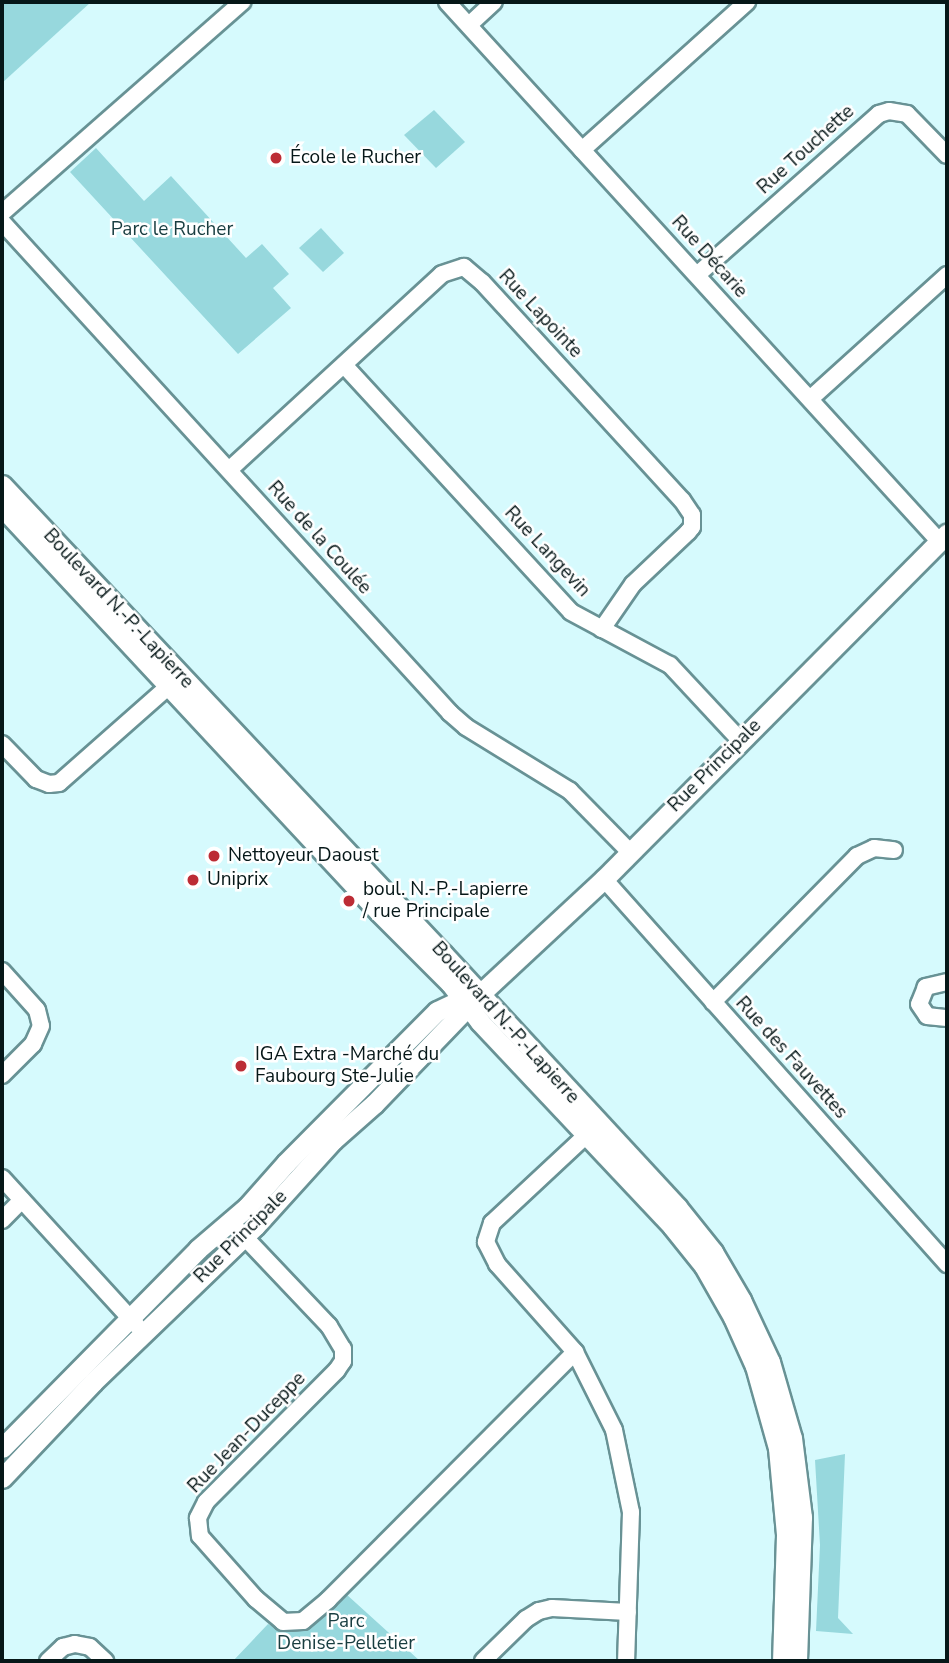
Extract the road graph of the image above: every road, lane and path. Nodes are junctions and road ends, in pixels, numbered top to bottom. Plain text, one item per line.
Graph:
1 (242, 2) edge
2 (447, 2) edge
3 (494, 2) edge
4 (747, 2) edge
5 (469, 25) junction
6 (582, 150) junction
7 (947, 155) edge
8 (2, 213) edge
9 (2, 222) edge
10 (697, 275) junction
11 (947, 275) edge
12 (344, 365) junction
13 (810, 399) junction
14 (229, 470) junction
15 (2, 485) edge
16 (2, 507) edge
17 (943, 537) edge
18 (602, 629) junction
19 (174, 681) junction
20 (740, 740) junction
21 (2, 744) edge
22 (894, 850) dead end
23 (630, 852) junction
24 (604, 879) junction
25 (2, 971) edge
26 (947, 982) edge
27 (469, 1000) junction
28 (713, 1002) junction
29 (947, 1018) edge
30 (2, 1075) edge
31 (593, 1129) junction
32 (2, 1178) edge
33 (22, 1200) junction
34 (2, 1220) edge
35 (238, 1229) junction
36 (947, 1264) edge
37 (137, 1326) junction
38 (575, 1352) junction
39 (2, 1448) edge
40 (2, 1478) edge
41 (628, 1612) junction
42 (48, 1661) edge
43 (105, 1661) edge
44 (483, 1661) edge
45 (626, 1661) edge
46 (782, 1661) edge
47 (797, 1661) edge

1 - 8 street
2 - 5 street, Rue Décarie
3 - 5 street
4 - 6 street
5 - 6 street, Rue Décarie
6 - 10 street, Rue Décarie
7 - 10 street, Rue Touchette
9 - 14 street, Rue de la Coulée
10 - 13 street, Rue Décarie
11 - 13 street
12 - 14 street, Rue Lapointe
12 - 18 street, Rue Langevin
12 - 18 street, Rue Lapointe
13 - 17 street, Rue Décarie
14 - 23 street, Rue de la Coulée
15 - 19 street, Boulevard N.-P.-Lapierre
16 - 19 street, Boulevard N.-P.-Lapierre
17 - 20 street, Rue Principale
18 - 20 street, Rue Langevin
19 - 21 street
19 - 27 street, Boulevard N.-P.-Lapierre
20 - 23 street, Rue Principale
22 - 28 street
23 - 24 street, Rue Principale
24 - 27 street, Rue Principale
24 - 28 street, Rue des Fauvettes
25 - 30 street
26 - 29 street
27 - 31 street, Boulevard N.-P.-Lapierre
27 - 35 street, Rue Principale
28 - 36 street, Rue des Fauvettes
31 - 38 street
31 - 46 street, Boulevard N.-P.-Lapierre
31 - 47 street, Boulevard N.-P.-Lapierre
32 - 33 street
33 - 34 street
33 - 37 street
35 - 37 street, Rue Principale
35 - 38 street, Rue Jean-Duceppe
37 - 39 street, Rue Principale
37 - 40 street, Rue Principale
38 - 41 street
41 - 44 street
41 - 45 street
42 - 43 street

